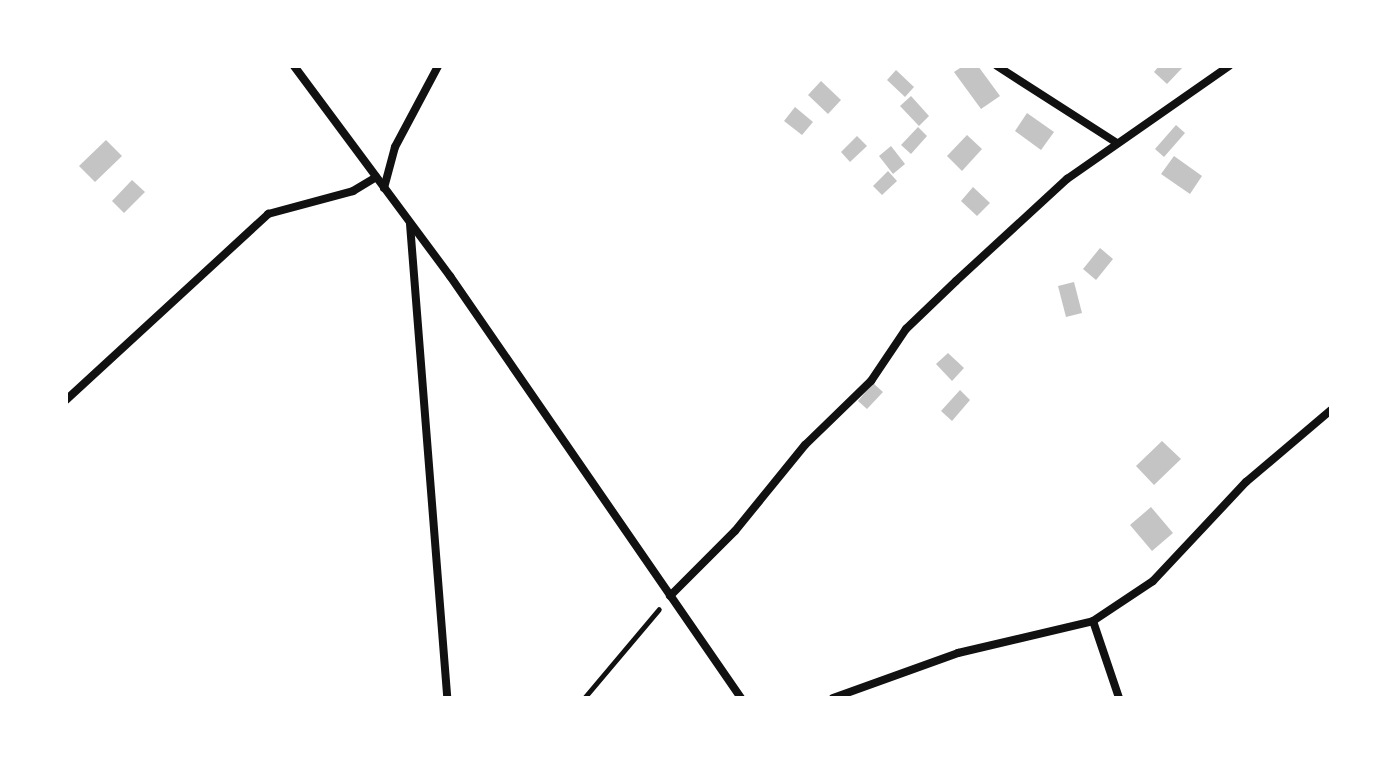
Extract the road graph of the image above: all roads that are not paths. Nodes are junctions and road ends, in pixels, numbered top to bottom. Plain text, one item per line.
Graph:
1 (294, 66) edge
2 (438, 66) edge
3 (997, 66) edge
4 (1229, 66) edge
5 (1117, 143) junction
6 (376, 177) junction
7 (384, 188) junction
8 (410, 222) junction
9 (66, 400) edge
10 (1331, 410) edge
11 (670, 596) junction
12 (1093, 621) junction
13 (447, 698) edge
14 (741, 698) edge
15 (833, 698) edge
16 (1119, 698) edge

1 - 6 street
2 - 7 street
3 - 5 street
4 - 5 street
5 - 11 street
6 - 7 street
6 - 9 street
7 - 8 street
8 - 11 street
8 - 13 street
10 - 12 street
11 - 14 street
12 - 15 street
12 - 16 street

